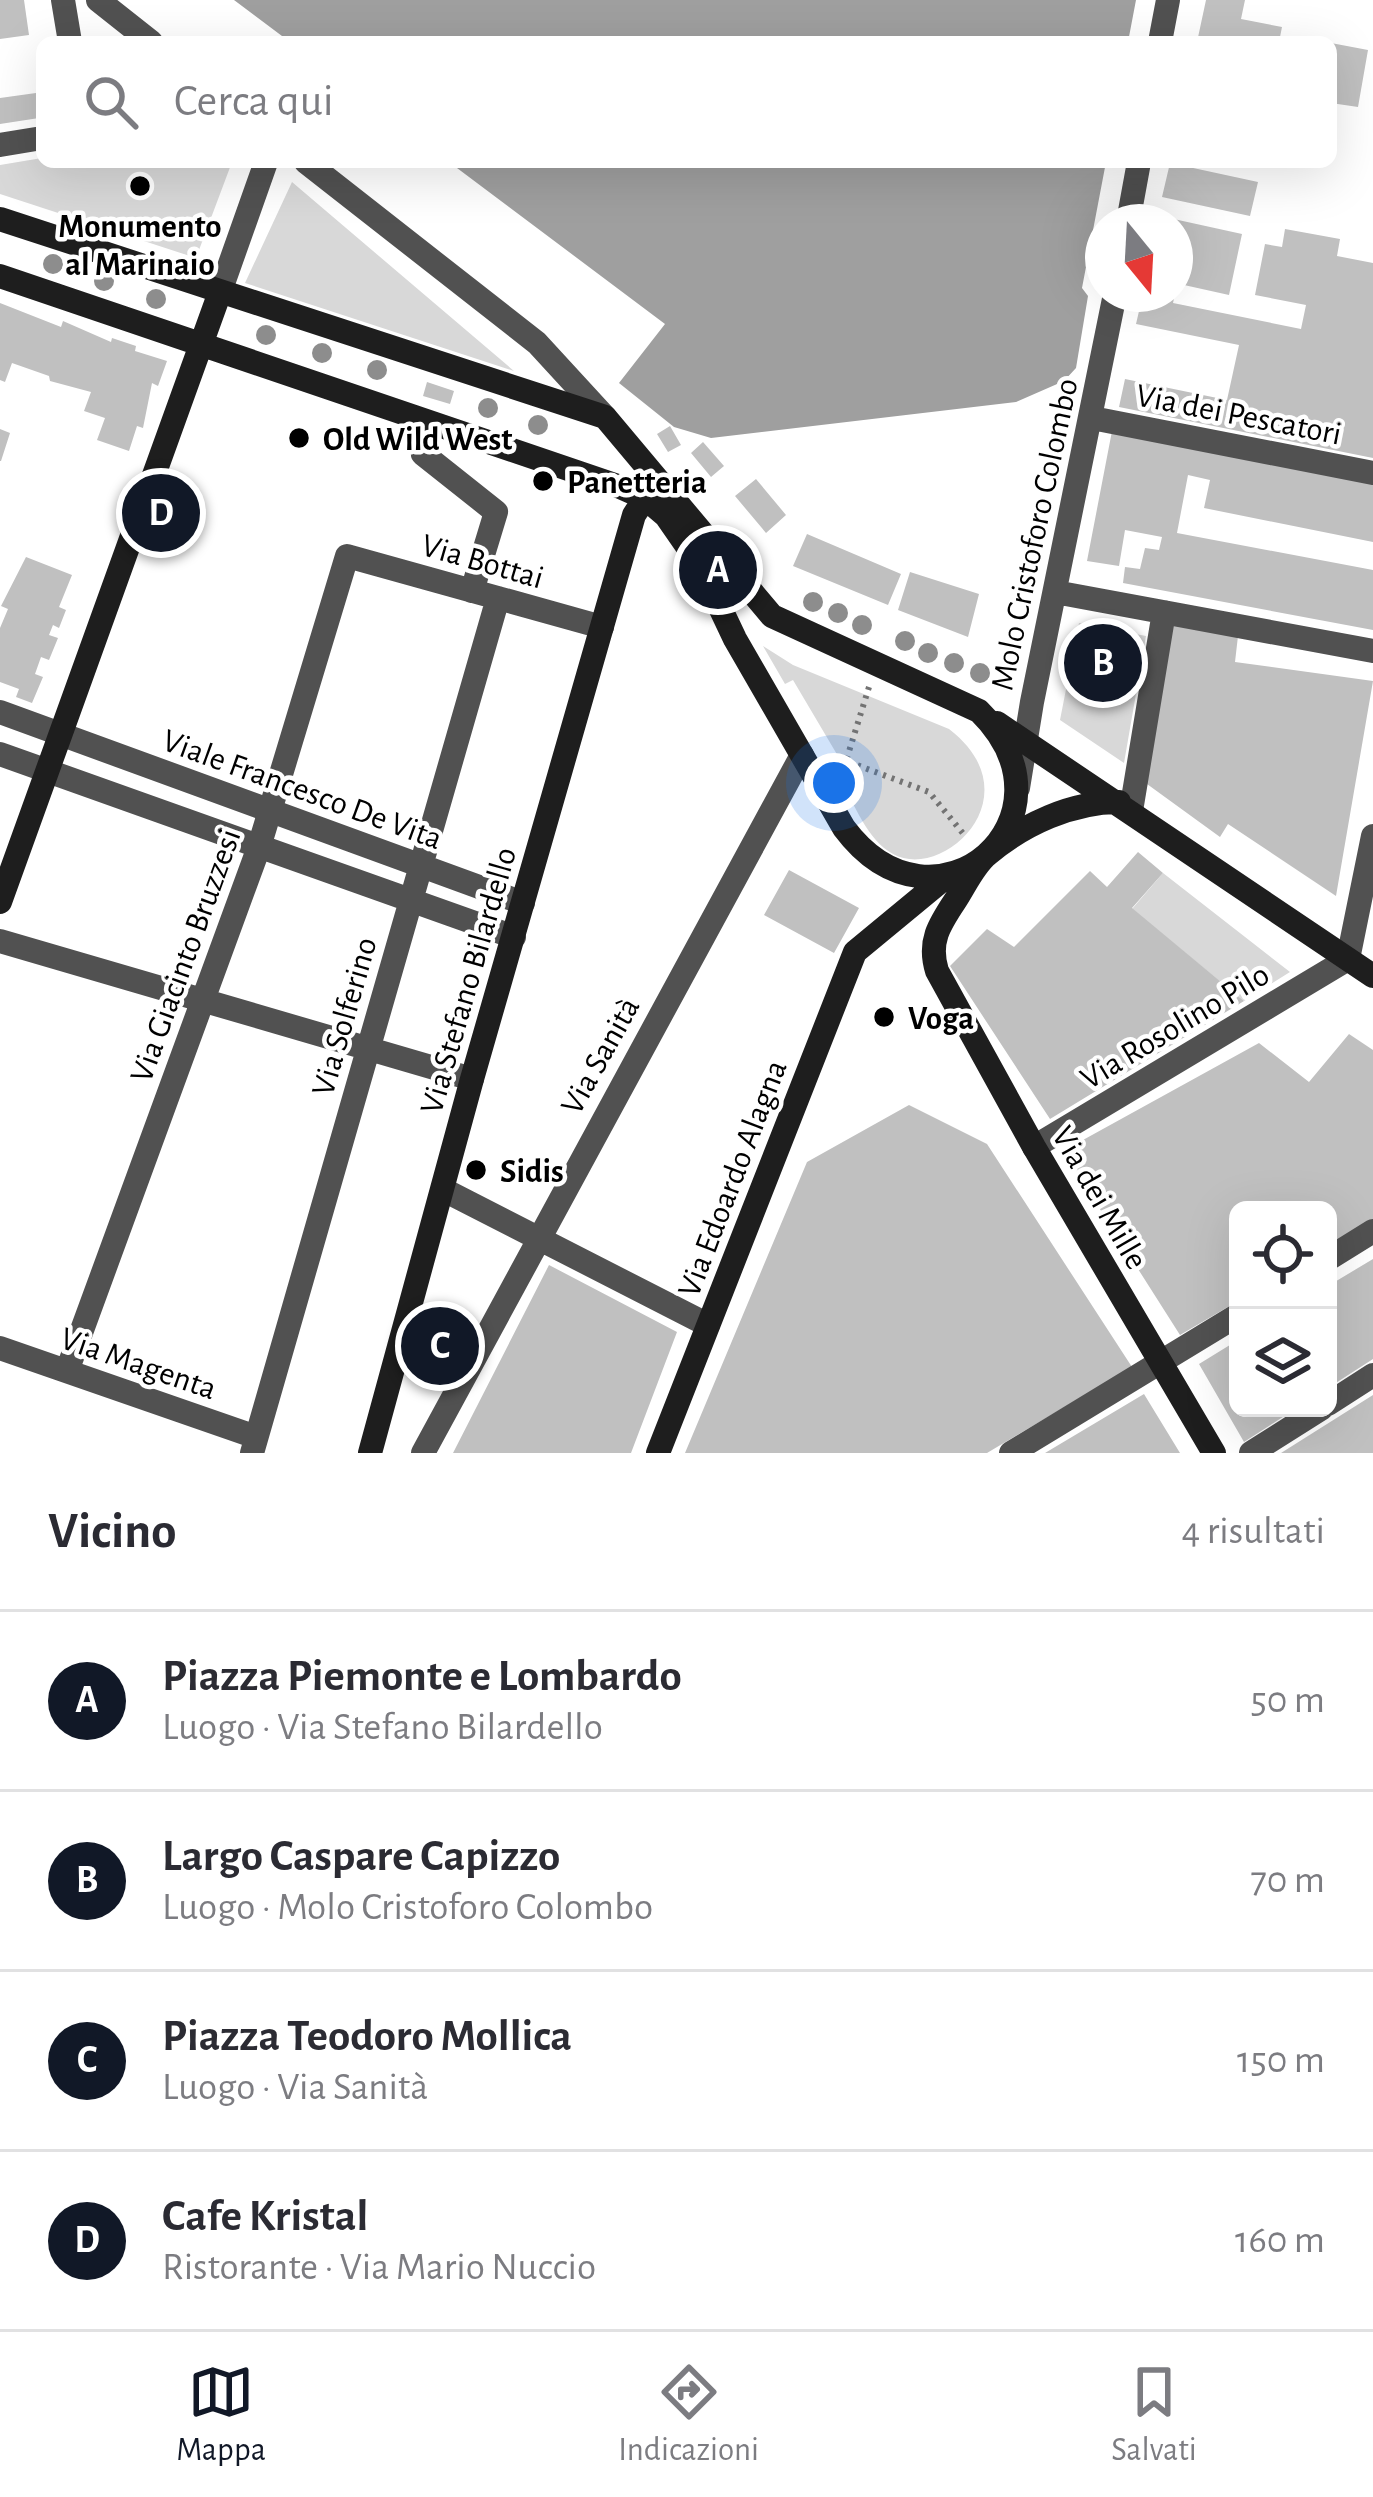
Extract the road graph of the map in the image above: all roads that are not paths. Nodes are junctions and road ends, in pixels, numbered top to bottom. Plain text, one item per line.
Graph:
1 (63, 0) edge
2 (98, 0) edge
3 (1168, 0) edge
4 (69, 36) edge
5 (143, 36) edge
6 (1161, 36) edge
7 (36, 139) edge
8 (0, 145) edge
9 (264, 168) edge
10 (314, 168) edge
11 (1138, 168) edge
12 (1131, 204) edge
13 (0, 219) edge
14 (0, 276) edge
15 (220, 292) junction
16 (1112, 312) edge
17 (202, 343) junction
18 (605, 417) junction
19 (1092, 418) junction
20 (433, 424) junction
21 (1373, 473) edge
22 (672, 492) junction
23 (645, 498) junction
24 (347, 556) joint
25 (472, 591) junction
26 (1055, 592) junction
27 (498, 598) junction
28 (1164, 612) junction
29 (602, 627) junction
30 (1373, 651) edge
31 (979, 711) junction
32 (0, 712) edge
33 (60, 735) junction
34 (1025, 740) junction
35 (0, 754) edge
36 (802, 754) junction
37 (48, 772) junction
38 (1018, 788) junction
39 (1125, 807) junction
40 (270, 812) junction
41 (1373, 836) edge
42 (259, 847) junction
43 (985, 856) junction
44 (421, 866) junction
45 (948, 875) junction
46 (412, 901) junction
47 (0, 902) edge
48 (523, 904) junction
49 (514, 937) junction
50 (0, 941) edge
51 (1348, 959) junction
52 (1373, 976) edge
53 (205, 1001) junction
54 (368, 1049) junction
55 (472, 1079) junction
56 (1034, 1147) junction
57 (444, 1190) junction
58 (1373, 1232) edge
59 (536, 1239) junction
60 (1337, 1254) edge
61 (1229, 1321) edge
62 (708, 1325) junction
63 (0, 1348) edge
64 (1159, 1364) junction
65 (67, 1372) junction
66 (1373, 1375) edge
67 (1337, 1398) edge
68 (1308, 1417) edge
69 (254, 1445) edge
70 (370, 1453) edge
71 (423, 1453) edge
72 (658, 1453) edge
73 (1011, 1453) edge
74 (1214, 1453) edge
75 (1251, 1453) edge

1 - 4 street
2 - 5 street
3 - 6 street
7 - 8 street
9 - 15 street
10 - 18 street
11 - 12 street
13 - 15 main road
14 - 17 main road
15 - 17 main road
15 - 18 main road
16 - 19 street, Molo Cristoforo Colombo
17 - 20 main road
17 - 33 main road
18 - 22 main road
19 - 21 street, Via dei Pescatori
19 - 26 street, Molo Cristoforo Colombo
20 - 23 main road
20 - 25 street
22 - 23 main road
22 - 31 main road
23 - 29 main road, Via Stefano Bilardello
23 - 36 main road
24 - 25 street, Via Bottai
24 - 40 street, Via Giacinto Bruzzesi
25 - 27 street, Via Bottai
26 - 28 street
26 - 34 street, Molo Cristoforo Colombo
27 - 29 street, Via Bottai
27 - 44 street, Via Solferino
28 - 30 street
28 - 39 street
29 - 48 main road, Via Stefano Bilardello
31 - 34 main road
31 - 38 main road
32 - 33 street, Viale Francesco De Vita
33 - 37 main road
33 - 40 street, Viale Francesco De Vita
34 - 38 street, Molo Cristoforo Colombo
34 - 39 main road
35 - 37 street, Viale Francesco De Vita
36 - 45 main road
36 - 59 street, Via Sanità
37 - 42 street, Viale Francesco De Vita
37 - 47 main road
38 - 43 main road
39 - 43 main road, Via Edoardo Alagna
39 - 51 main road
40 - 42 street, Via Giacinto Bruzzesi
40 - 44 street, Viale Francesco De Vita
41 - 51 street
42 - 46 street, Viale Francesco De Vita
42 - 53 street, Via Giacinto Bruzzesi
43 - 45 main road, Via Edoardo Alagna
43 - 56 main road, Via dei Mille
44 - 46 street, Via Solferino
44 - 48 street, Viale Francesco De Vita
45 - 62 main road, Via Edoardo Alagna
46 - 49 street, Viale Francesco De Vita
46 - 54 street, Via Solferino
48 - 49 main road, Via Stefano Bilardello
49 - 55 main road, Via Stefano Bilardello
50 - 53 street
51 - 52 main road
51 - 56 street, Via Rosolino Pilo
53 - 54 street
53 - 65 street, Via Giacinto Bruzzesi
54 - 55 street
54 - 69 street, Via Solferino
55 - 57 main road, Via Stefano Bilardello
56 - 64 main road, Via dei Mille
57 - 59 street
57 - 70 main road, Via Stefano Bilardello
58 - 60 street
59 - 62 street
59 - 71 street, Via Sanità
61 - 64 street
62 - 72 main road, Via Edoardo Alagna
63 - 65 street, Via Magenta
64 - 73 street
64 - 74 main road, Via dei Mille
65 - 69 street, Via Magenta
66 - 67 street
68 - 75 street

